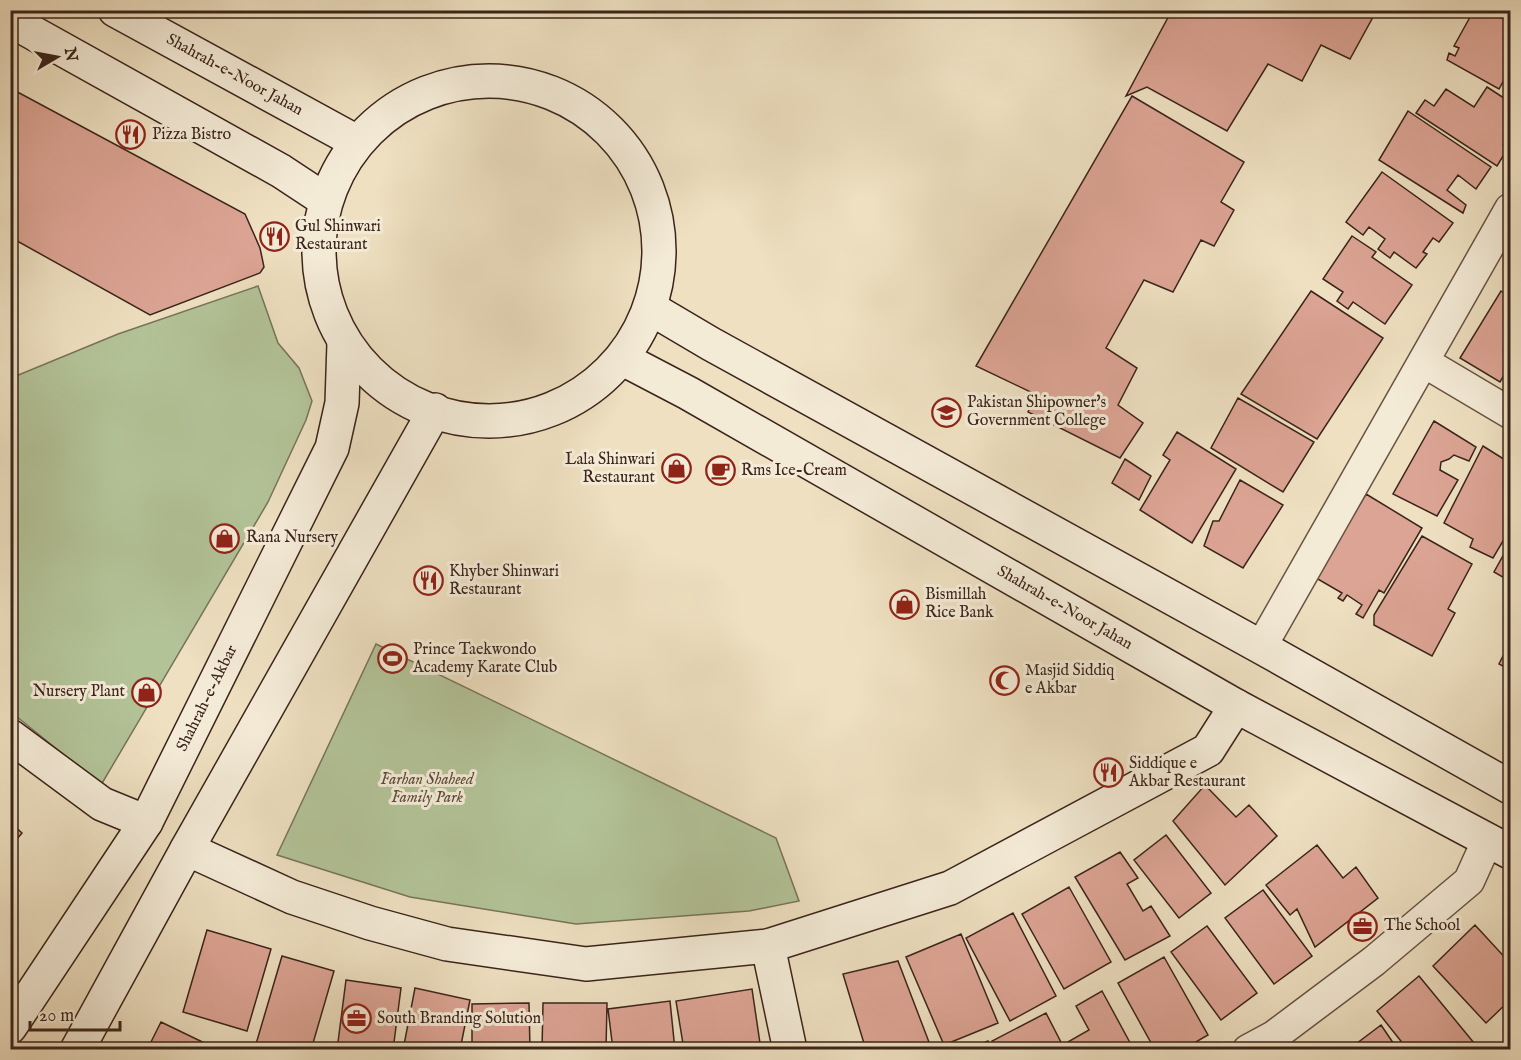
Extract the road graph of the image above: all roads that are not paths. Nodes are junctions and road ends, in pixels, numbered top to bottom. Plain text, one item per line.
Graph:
1 (115, 10) edge
2 (10, 20) edge
3 (355, 141) junction
4 (325, 200) junction
5 (1510, 209) edge
6 (650, 308) junction
7 (344, 343) junction
8 (623, 359) junction
9 (1424, 362) junction
10 (435, 410) junction
11 (1510, 413) edge
12 (1261, 647) junction
13 (1236, 706) junction
14 (10, 736) edge
15 (1510, 787) edge
16 (146, 822) junction
17 (1499, 845) edge
18 (187, 849) junction
19 (768, 946) junction
20 (10, 1028) edge
21 (77, 1050) edge
22 (790, 1050) edge
23 (1248, 1050) edge

1 - 3 main road, Shahrah-e-Noor Jahan
2 - 4 main road
3 - 4 main road
3 - 6 main road
4 - 7 main road
5 - 9 street
6 - 8 main road
6 - 12 main road
7 - 10 main road
7 - 16 main road, Shahrah-e-Akbar
8 - 10 main road
8 - 13 main road, Shahrah-e-Noor Jahan
9 - 11 street
9 - 12 street
10 - 18 main road
12 - 15 main road
13 - 17 main road, Shahrah-e-Noor Jahan
13 - 19 main road
14 - 16 main road
16 - 20 main road, Shahrah-e-Akbar
17 - 23 street
18 - 19 main road
18 - 21 main road
19 - 22 main road

